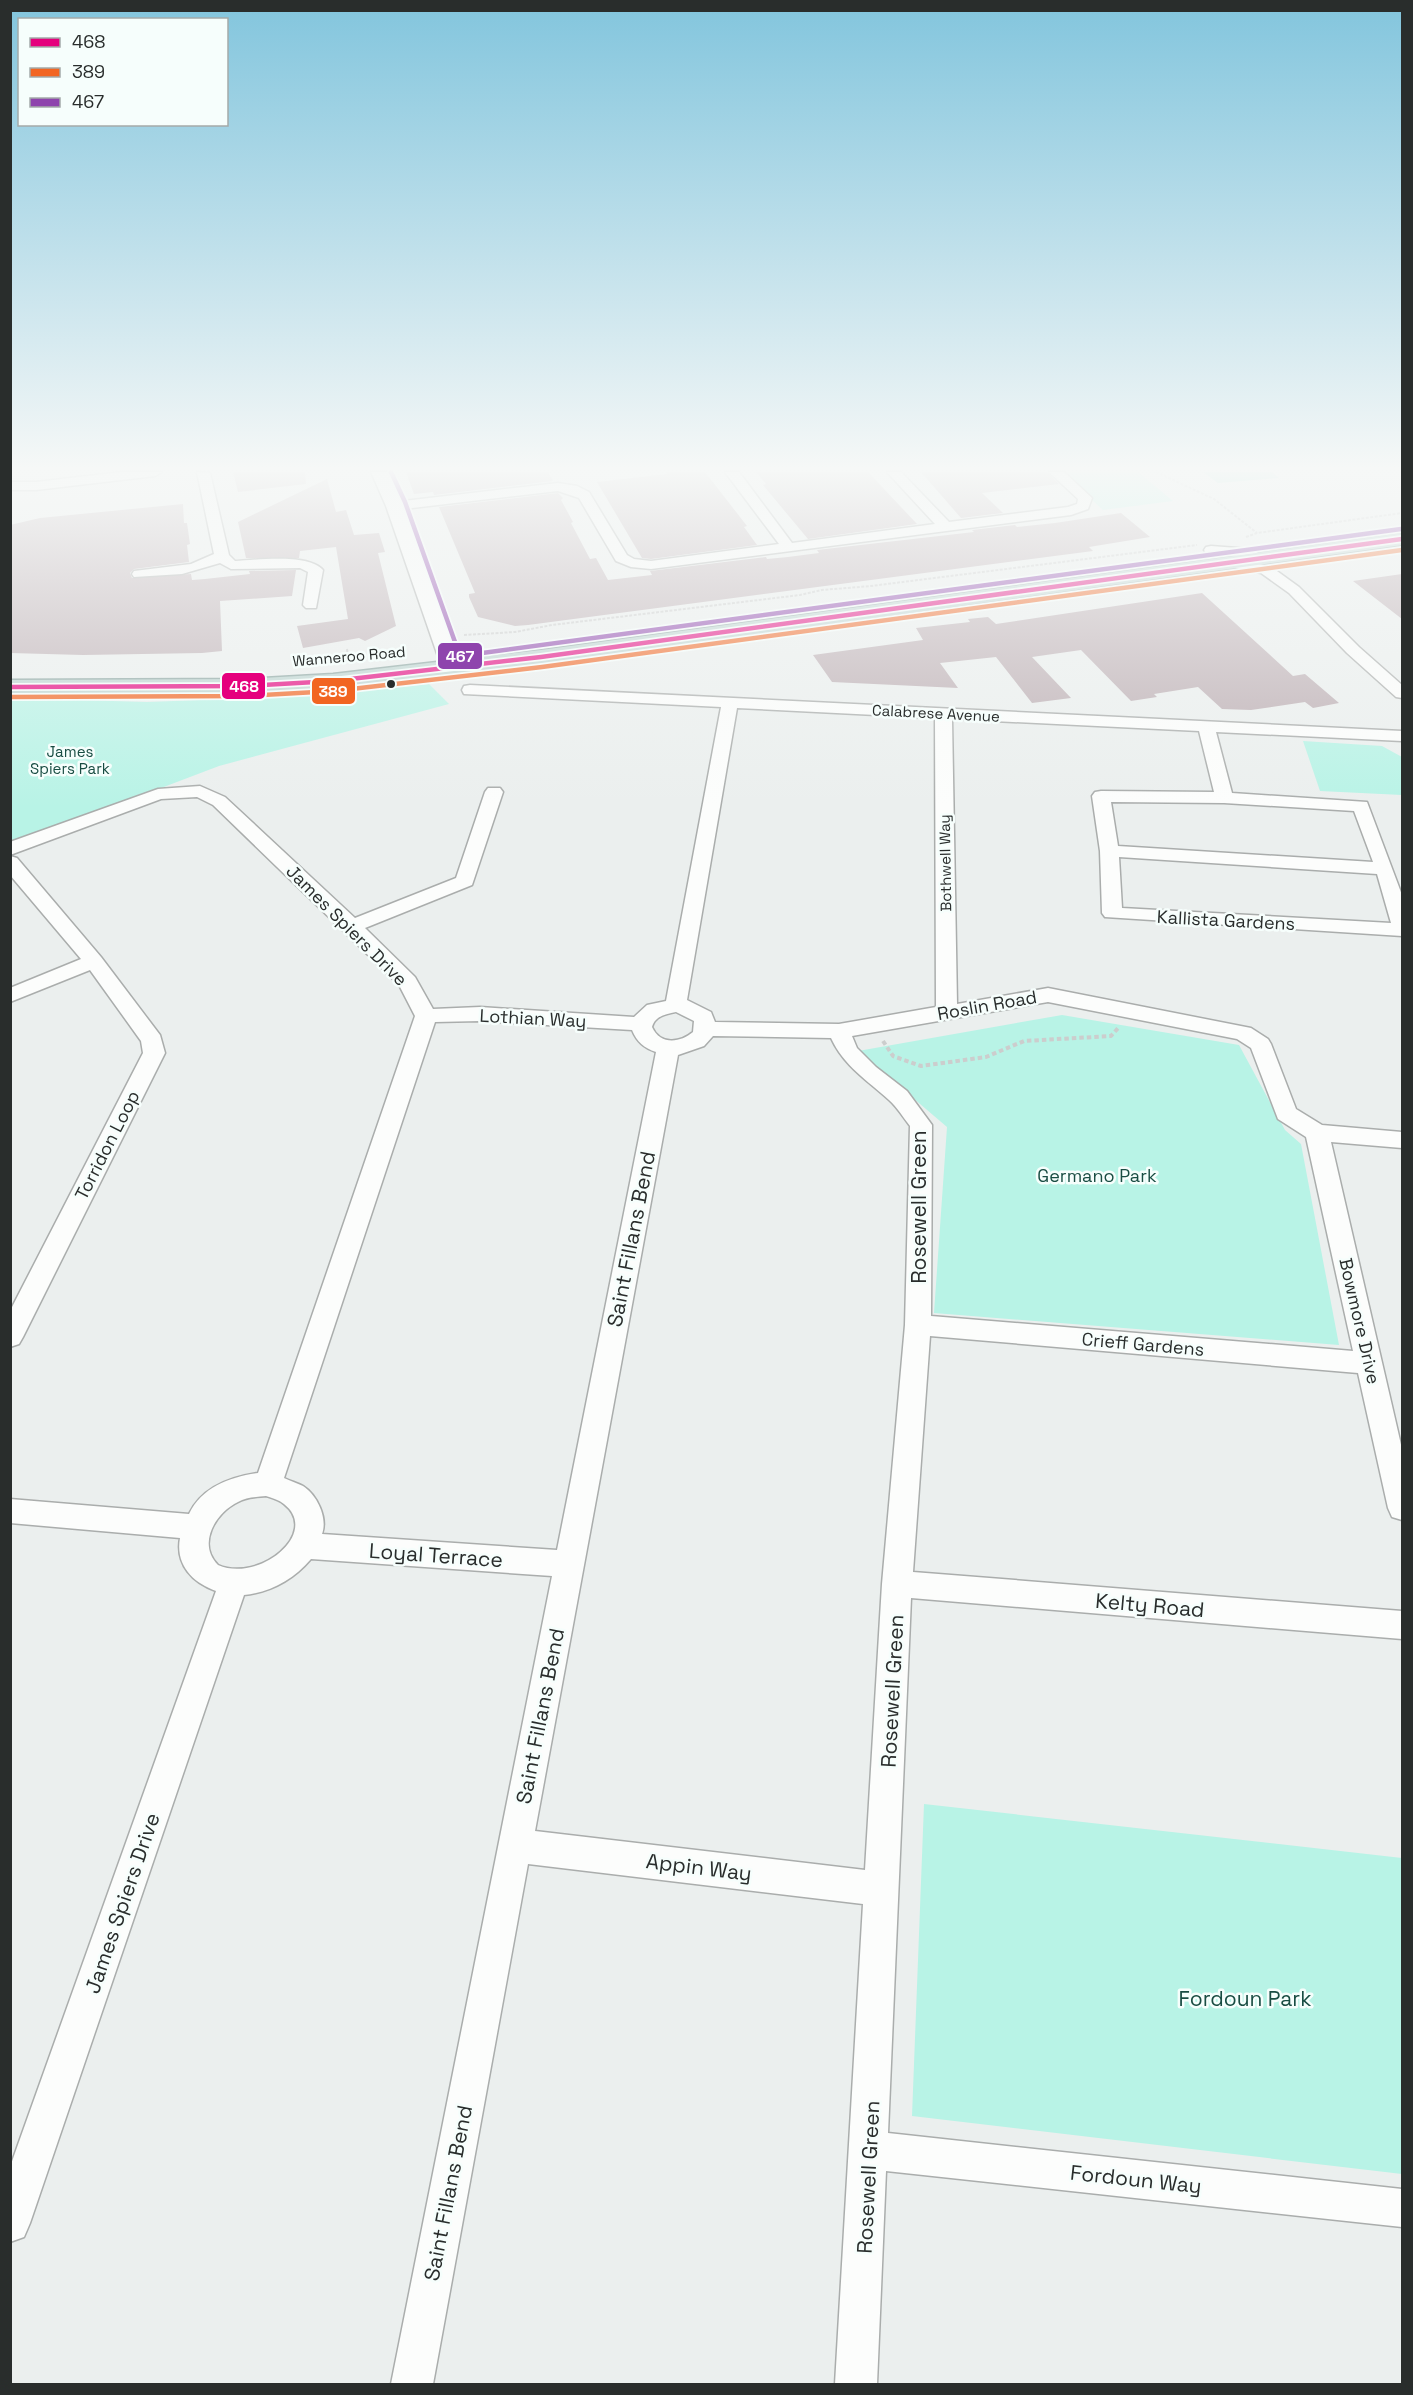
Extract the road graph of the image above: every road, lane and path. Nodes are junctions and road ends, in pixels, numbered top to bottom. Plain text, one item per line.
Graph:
1 (314, 584) edge
2 (426, 584) edge
3 (890, 584) edge
4 (929, 584) edge
5 (1075, 584) edge
6 (1285, 584) edge
7 (1295, 584) edge
8 (1294, 590) junction
9 (983, 596) junction
10 (814, 599) junction
11 (311, 605) dead end
12 (452, 649) junction
13 (410, 651) dead end
14 (10, 687) edge
15 (470, 690) dead end
16 (1402, 693) edge
17 (730, 703) junction
18 (943, 713) junction
19 (1206, 726) junction
20 (1402, 736) edge
21 (494, 792) dead end
22 (1224, 798) junction
23 (10, 849) edge
24 (1109, 851) junction
25 (10, 862) edge
26 (1385, 869) junction
27 (352, 926) junction
28 (1402, 928) edge
29 (94, 961) junction
30 (10, 996) edge
31 (676, 1005) junction
32 (947, 1012) junction
33 (1132, 1013) junction
34 (426, 1016) junction
35 (640, 1024) junction
36 (872, 1025) junction
37 (706, 1029) junction
38 (838, 1031) junction
39 (668, 1048) junction
40 (1317, 1133) junction
41 (1402, 1140) edge
42 (918, 1325) junction
43 (10, 1337) edge
44 (1369, 1363) junction
45 (268, 1484) junction
46 (1402, 1508) edge
47 (10, 1511) edge
48 (196, 1527) junction
49 (304, 1546) junction
50 (569, 1564) junction
51 (233, 1584) junction
52 (897, 1584) junction
53 (1402, 1625) edge
54 (515, 1846) junction
55 (882, 1889) junction
56 (869, 2150) junction
57 (1402, 2208) edge
58 (10, 2223) edge
59 (412, 2385) edge
60 (856, 2385) edge

1 - 11 street
2 - 12 street
3 - 12 path
4 - 10 highway, Wanneroo Road
5 - 9 highway, Wanneroo Road
6 - 8 street
7 - 8 street
8 - 16 street
9 - 10 highway
9 - 12 highway, Wanneroo Road
10 - 12 highway, Wanneroo Road
12 - 13 highway, Wanneroo Road
12 - 14 highway, Wanneroo Road
15 - 17 street, Calabrese Avenue
17 - 18 street, Calabrese Avenue
17 - 31 street
18 - 19 street, Calabrese Avenue
18 - 32 street, Bothwell Way
19 - 20 street, Calabrese Avenue
19 - 22 street
21 - 27 street
22 - 24 street, Kallista Gardens
22 - 26 street, Kallista Gardens
23 - 27 street, James Spiers Drive
24 - 26 street
24 - 28 street, Kallista Gardens
25 - 29 street, Torridon Loop
26 - 28 street, Kallista Gardens
27 - 34 street, James Spiers Drive
29 - 30 street
29 - 43 street, Torridon Loop
31 - 35 street
31 - 37 street
32 - 33 street, Roslin Road
32 - 36 street, Roslin Road
33 - 36 path
33 - 40 street, Roslin Road
34 - 35 street, Lothian Way
34 - 45 street
35 - 39 street
36 - 38 street, Roslin Road
37 - 38 street, Roslin Road
37 - 39 street
38 - 42 street, Rosewell Green
39 - 50 street, Saint Fillans Bend
40 - 41 street
40 - 44 street, Bowmore Drive
42 - 44 street, Crieff Gardens
42 - 52 street, Rosewell Green
44 - 46 street, Bowmore Drive
45 - 48 street
45 - 49 street
47 - 48 street
48 - 51 street
49 - 50 street, Loyal Terrace
49 - 51 street
50 - 54 street, Saint Fillans Bend
51 - 58 street, James Spiers Drive
52 - 53 street, Kelty Road
52 - 55 street, Rosewell Green
54 - 55 street, Appin Way
54 - 59 street, Saint Fillans Bend
55 - 56 street, Rosewell Green
56 - 57 street, Fordoun Way
56 - 60 street, Rosewell Green

